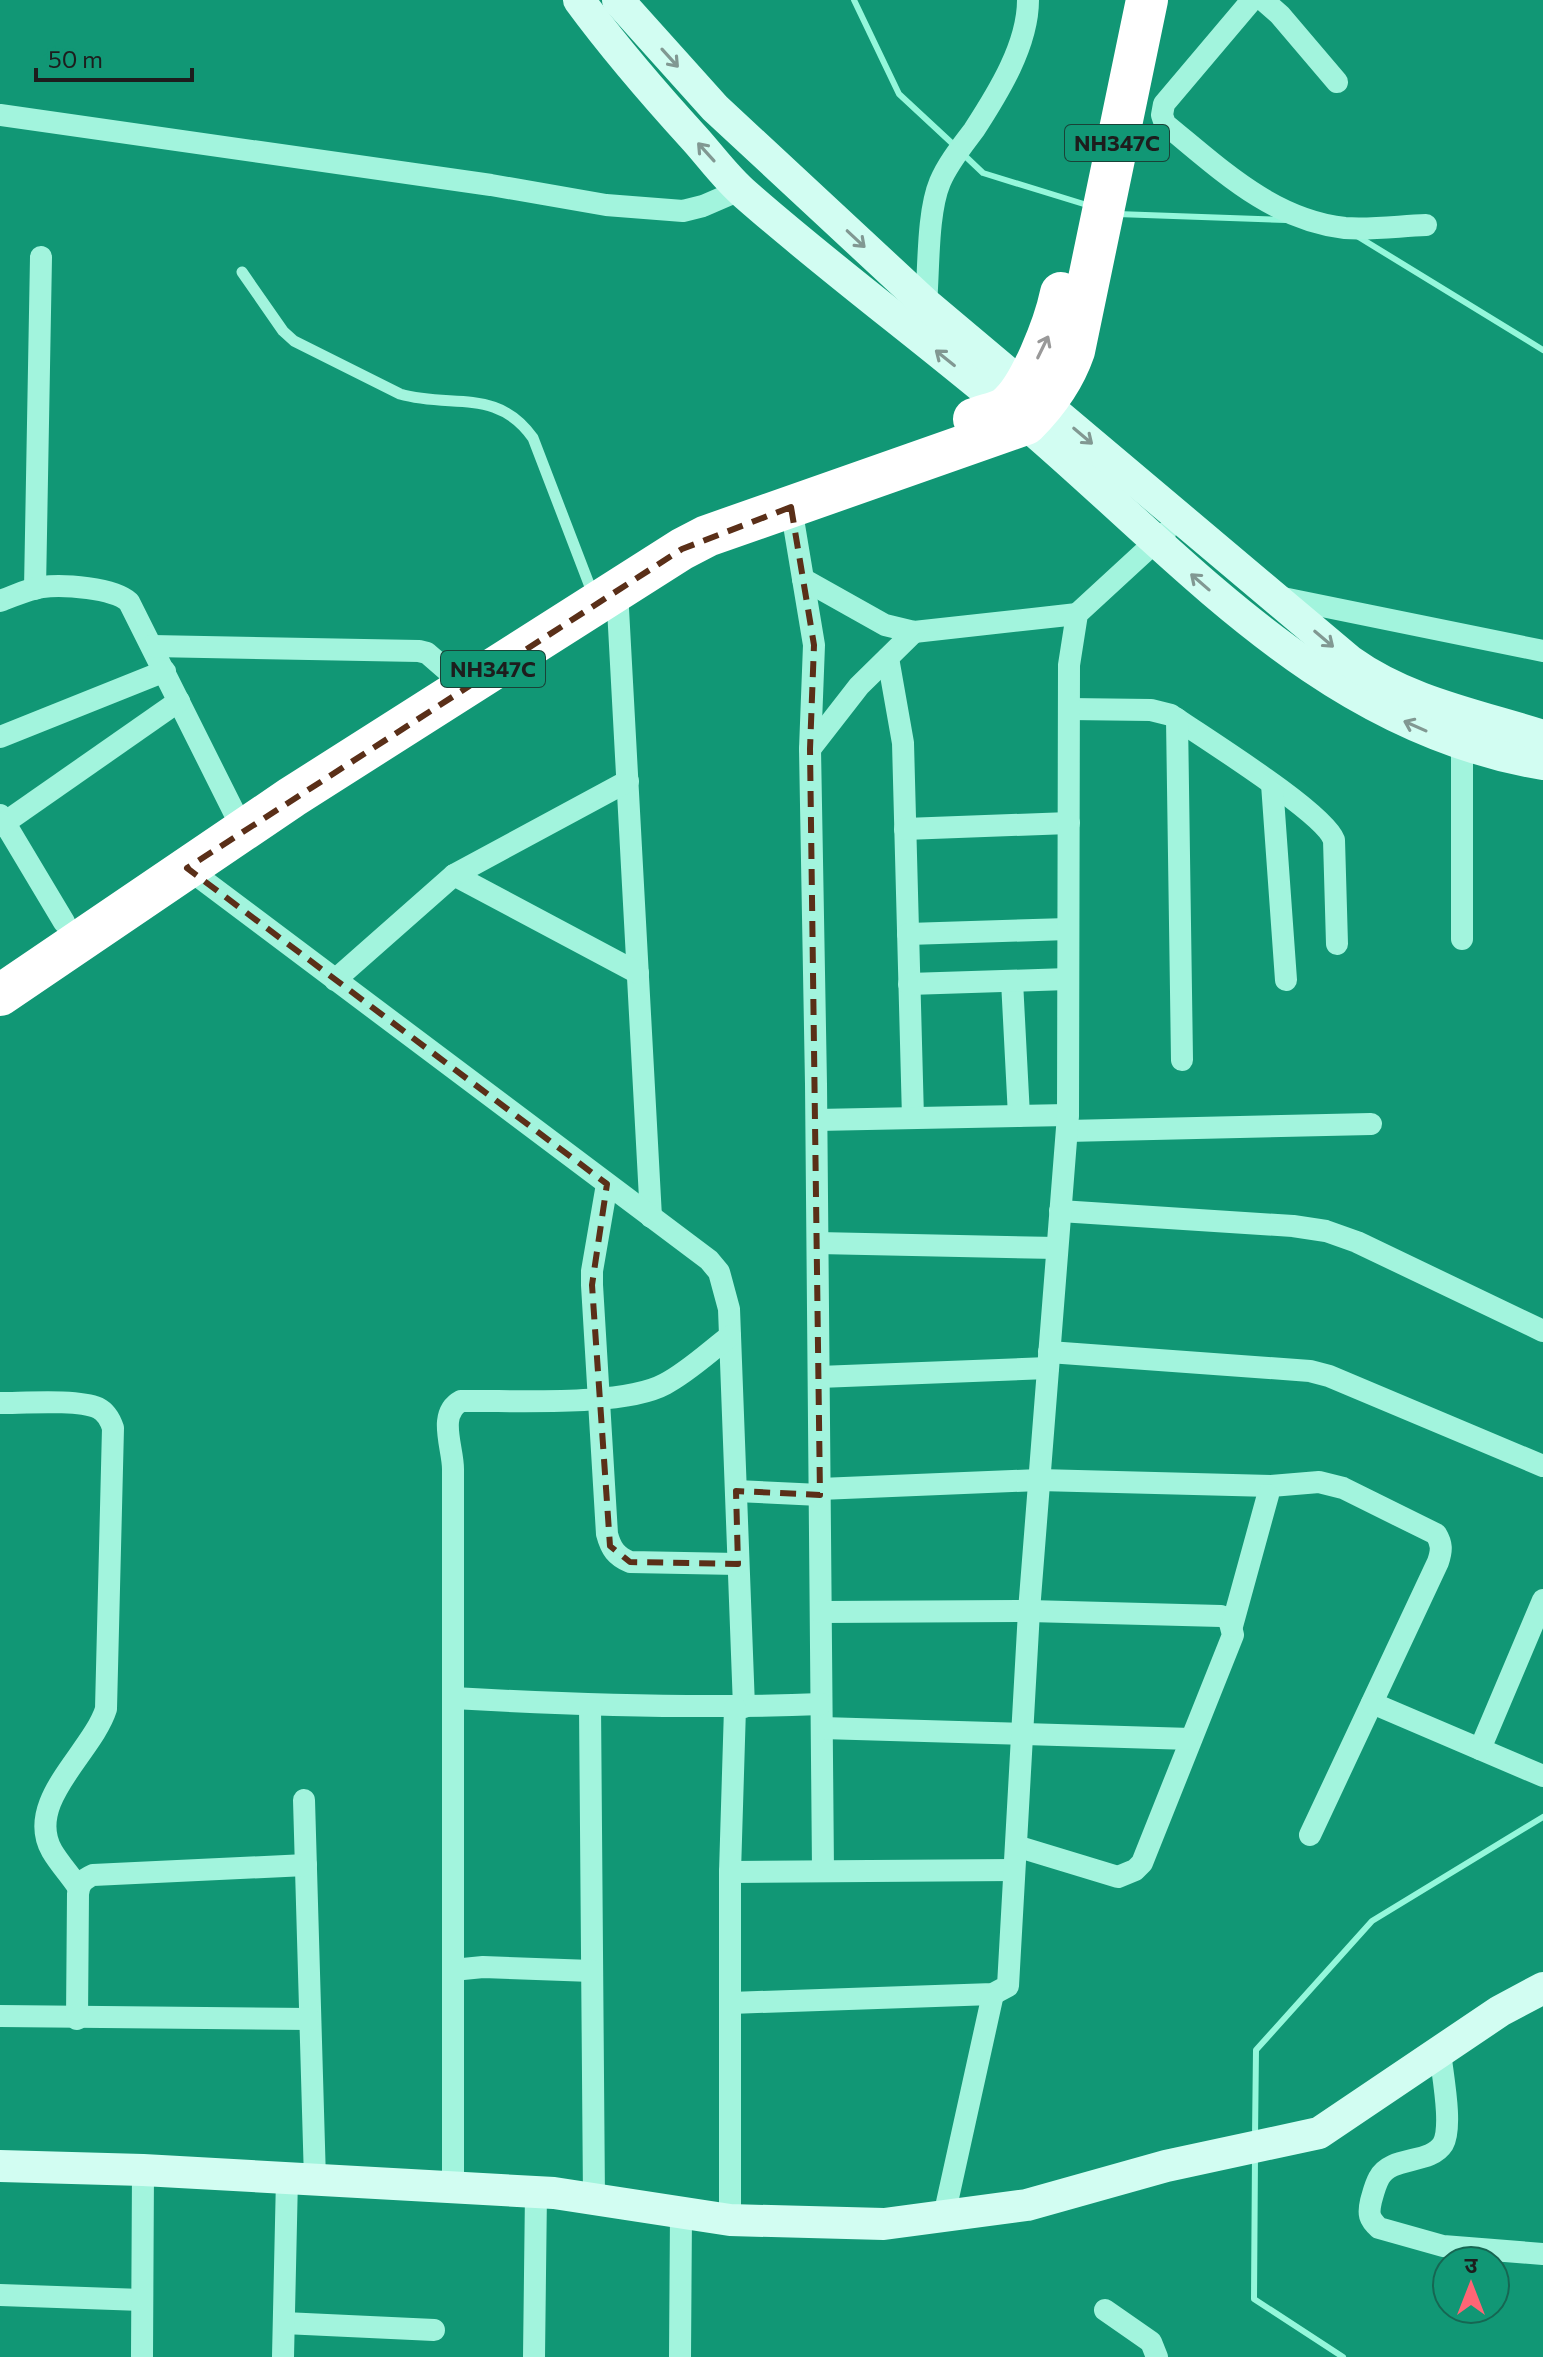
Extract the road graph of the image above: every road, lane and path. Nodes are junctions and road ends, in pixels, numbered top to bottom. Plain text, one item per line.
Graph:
1 (579, 0) edge
2 (618, 0) edge
3 (1028, 0) edge
4 (1128, 0) edge
5 (1147, 0) edge
6 (1252, 0) edge
7 (1263, 0) edge
8 (1337, 82) dead end
9 (0, 115) edge
10 (740, 190) junction
11 (1426, 225) dead end
12 (41, 257) dead end
13 (242, 272) dead end
14 (1075, 283) junction
15 (926, 304) junction
16 (1025, 406) junction
17 (879, 464) junction
18 (791, 507) junction
19 (1178, 516) junction
20 (1157, 543) junction
21 (803, 579) junction
22 (603, 587) junction
23 (35, 589) junction
24 (1273, 596) junction
25 (0, 601) edge
26 (1077, 614) junction
27 (914, 632) junction
28 (152, 646) junction
29 (1543, 651) edge
30 (888, 658) junction
31 (165, 671) junction
32 (450, 673) junction
33 (179, 701) junction
34 (1069, 709) junction
35 (1463, 711) junction
36 (1177, 719) junction
37 (1543, 736) edge
38 (0, 737) edge
39 (1461, 743) junction
40 (810, 749) junction
41 (1543, 764) edge
42 (628, 781) junction
43 (1272, 784) junction
44 (234, 812) junction
45 (2, 821) edge
46 (1069, 823) junction
47 (905, 829) junction
48 (187, 868) junction
49 (454, 875) junction
50 (64, 922) junction
51 (1068, 929) junction
52 (908, 934) junction
53 (1462, 939) dead end
54 (1337, 944) dead end
55 (0, 962) edge
56 (638, 973) junction
57 (1068, 979) junction
58 (335, 980) junction
59 (1286, 980) dead end
60 (1012, 981) junction
61 (909, 984) junction
62 (0, 995) edge
63 (1182, 1060) dead end
64 (1019, 1116) junction
65 (913, 1118) junction
66 (817, 1120) junction
67 (1067, 1123) junction
68 (1371, 1124) dead end
69 (607, 1184) junction
70 (1060, 1211) junction
71 (651, 1217) junction
72 (818, 1243) junction
73 (1057, 1248) junction
74 (1543, 1331) edge
75 (730, 1336) junction
76 (1048, 1360) junction
77 (819, 1377) junction
78 (599, 1398) junction
79 (0, 1403) edge
80 (1543, 1466) edge
81 (1039, 1480) junction
82 (736, 1491) junction
83 (820, 1492) junction
84 (1268, 1495) dead end
85 (738, 1564) junction
86 (1543, 1600) edge
87 (1029, 1611) junction
88 (821, 1612) junction
89 (1232, 1626) junction
90 (453, 1698) junction
91 (1372, 1703) junction
92 (821, 1704) junction
93 (590, 1705) junction
94 (739, 1707) junction
95 (822, 1728) junction
96 (1022, 1736) junction
97 (1191, 1739) junction
98 (1480, 1749) junction
99 (1543, 1776) edge
100 (304, 1800) dead end
101 (1310, 1835) dead end
102 (1016, 1846) junction
103 (306, 1865) junction
104 (1014, 1870) junction
105 (823, 1871) junction
106 (730, 1872) junction
107 (78, 1887) junction
108 (453, 1970) junction
109 (592, 1971) junction
110 (1543, 1988) edge
111 (993, 1994) junction
112 (731, 2003) junction
113 (0, 2016) edge
114 (77, 2019) junction
115 (310, 2019) junction
116 (1440, 2051) junction
117 (0, 2166) edge
118 (143, 2170) junction
119 (301, 2179) junction
120 (453, 2187) junction
121 (536, 2192) junction
122 (594, 2199) junction
123 (681, 2213) junction
124 (944, 2216) junction
125 (730, 2220) junction
126 (1543, 2254) edge
127 (0, 2295) edge
128 (142, 2300) junction
129 (1105, 2310) dead end
130 (284, 2323) junction
131 (434, 2330) dead end
132 (142, 2357) edge
133 (283, 2357) edge
134 (534, 2357) edge
135 (680, 2357) edge
136 (1157, 2357) edge

10 -> 1 main road
2 -> 15 main road
3 - 15 street
4 - 14 highway, NH347C
5 - 14 highway, NH347C
6 - 11 street
7 - 8 street
9 - 10 street
16 -> 10 main road
12 - 23 street
13 - 22 lane
14 - 16 highway, NH347C
15 - 16 main road
16 - 17 highway, NH347C
16 -> 19 main road
16 - 20 main road
17 - 18 highway, NH347C
17 - 22 highway, NH347C
18 - 21 street
18 - 22 highway, NH347C
19 - 20 street
19 - 24 main road
20 - 26 street
39 -> 20 main road
21 - 27 street
21 - 40 street
22 - 32 highway, NH347C
22 - 42 street
22 - 48 highway, NH347C
23 - 25 street
23 - 28 street
24 - 29 street
24 -> 35 main road
26 - 27 street
26 - 34 street
27 - 30 street
28 - 31 street
28 - 32 street
30 - 40 street
30 - 47 street
31 - 33 street
31 - 38 street
32 - 44 highway, NH347C
33 - 44 street
33 - 45 street
34 - 36 street
34 - 46 street
35 - 37 main road
35 - 39 street
36 - 43 street
36 - 63 street
39 - 41 main road
39 - 53 street
40 - 66 street
42 - 49 street
42 - 56 street
43 - 54 street
43 - 59 street
44 - 50 highway, NH347C
45 - 50 street
46 - 47 street
46 - 51 street
47 - 52 street
48 - 58 street
48 - 62 highway, NH347C
49 - 56 street
49 - 58 street
50 - 55 highway, NH347C
51 - 52 street
51 - 57 street
52 - 61 street
56 - 71 street
57 - 60 street
57 - 67 street
58 - 69 street
60 - 61 street
60 - 64 street
61 - 65 street
64 - 65 street
64 - 67 street
65 - 66 street
66 - 72 street
67 - 68 street
67 - 70 street
69 - 71 street
69 - 78 street
70 - 73 street
70 - 74 street
71 - 75 street
72 - 73 street
72 - 77 street
73 - 76 street
75 - 78 street
75 - 82 street
76 - 77 street
76 - 80 street
76 - 81 street
77 - 83 street
78 - 85 street
78 - 90 street
79 - 107 street
81 - 83 street
81 - 87 street
81 - 91 street
82 - 83 street
82 - 85 street
83 - 88 street
84 - 89 street
85 - 94 street
86 - 98 street
87 - 88 street
87 - 89 street
87 - 96 street
88 - 92 street
89 - 97 street
90 - 93 street
90 - 108 street
91 - 98 street
91 - 101 street
92 - 94 street
92 - 95 street
93 - 94 street
93 - 109 street
94 - 106 street
95 - 96 street
95 - 105 street
96 - 97 street
96 - 102 street
97 - 102 street
98 - 99 street
100 - 103 street
102 - 104 street
103 - 107 street
103 - 115 street
104 - 105 street
104 - 111 street
105 - 106 street
106 - 112 street
107 - 114 street
108 - 109 street
108 - 120 street
109 - 122 street
110 - 116 main road
111 - 112 street
111 - 124 street
112 - 125 street
113 - 114 street
114 - 115 street
115 - 119 street
116 - 124 main road
116 - 126 street
117 - 118 main road
118 - 119 main road
118 - 128 street
119 - 120 main road
119 - 130 street
120 - 121 main road
121 - 122 main road
121 - 134 street
122 - 123 main road
123 - 125 main road
123 - 135 street
124 - 125 main road
127 - 128 street
128 - 132 street
129 - 136 street
130 - 131 street
130 - 133 street

